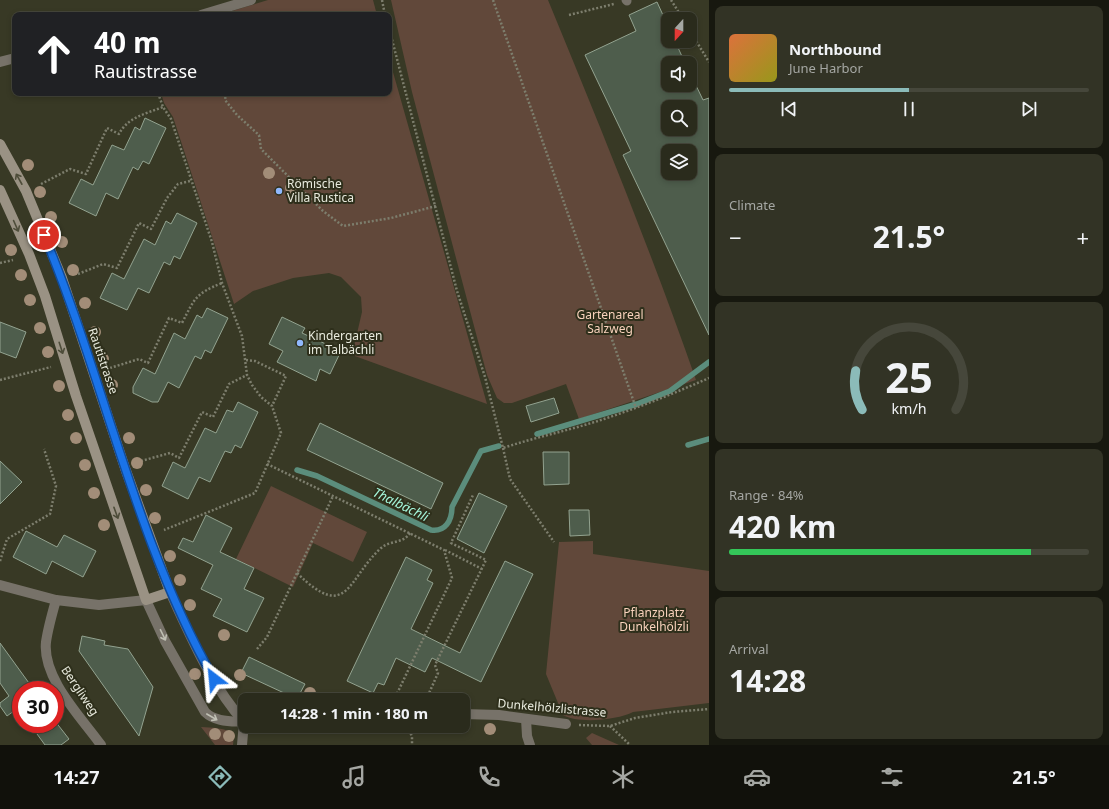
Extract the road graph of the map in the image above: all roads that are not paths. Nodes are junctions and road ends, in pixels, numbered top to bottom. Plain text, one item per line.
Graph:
1 (251, 0) edge
2 (211, 12) edge
3 (12, 59) edge
4 (0, 62) edge
5 (0, 144) edge
6 (0, 190) edge
7 (0, 585) edge
8 (170, 592) junction
9 (56, 600) junction
10 (146, 600) junction
11 (238, 715) edge
12 (470, 715) edge
13 (526, 719) junction
14 (238, 721) edge
15 (566, 724) road end
16 (244, 733) edge
17 (101, 745) edge
18 (242, 745) edge
19 (530, 745) edge

1 - 2 street
3 - 4 street
8 -> 5 street, Rautistrasse
6 -> 10 street
7 - 9 street
8 - 10 street
8 - 11 street
9 - 10 street
9 - 17 street, Bergliweg
10 -> 14 street
12 - 13 street, Dunkelhölzlistrasse
13 - 15 street, Dunkelhölzlistrasse
13 - 19 street
16 - 18 street

